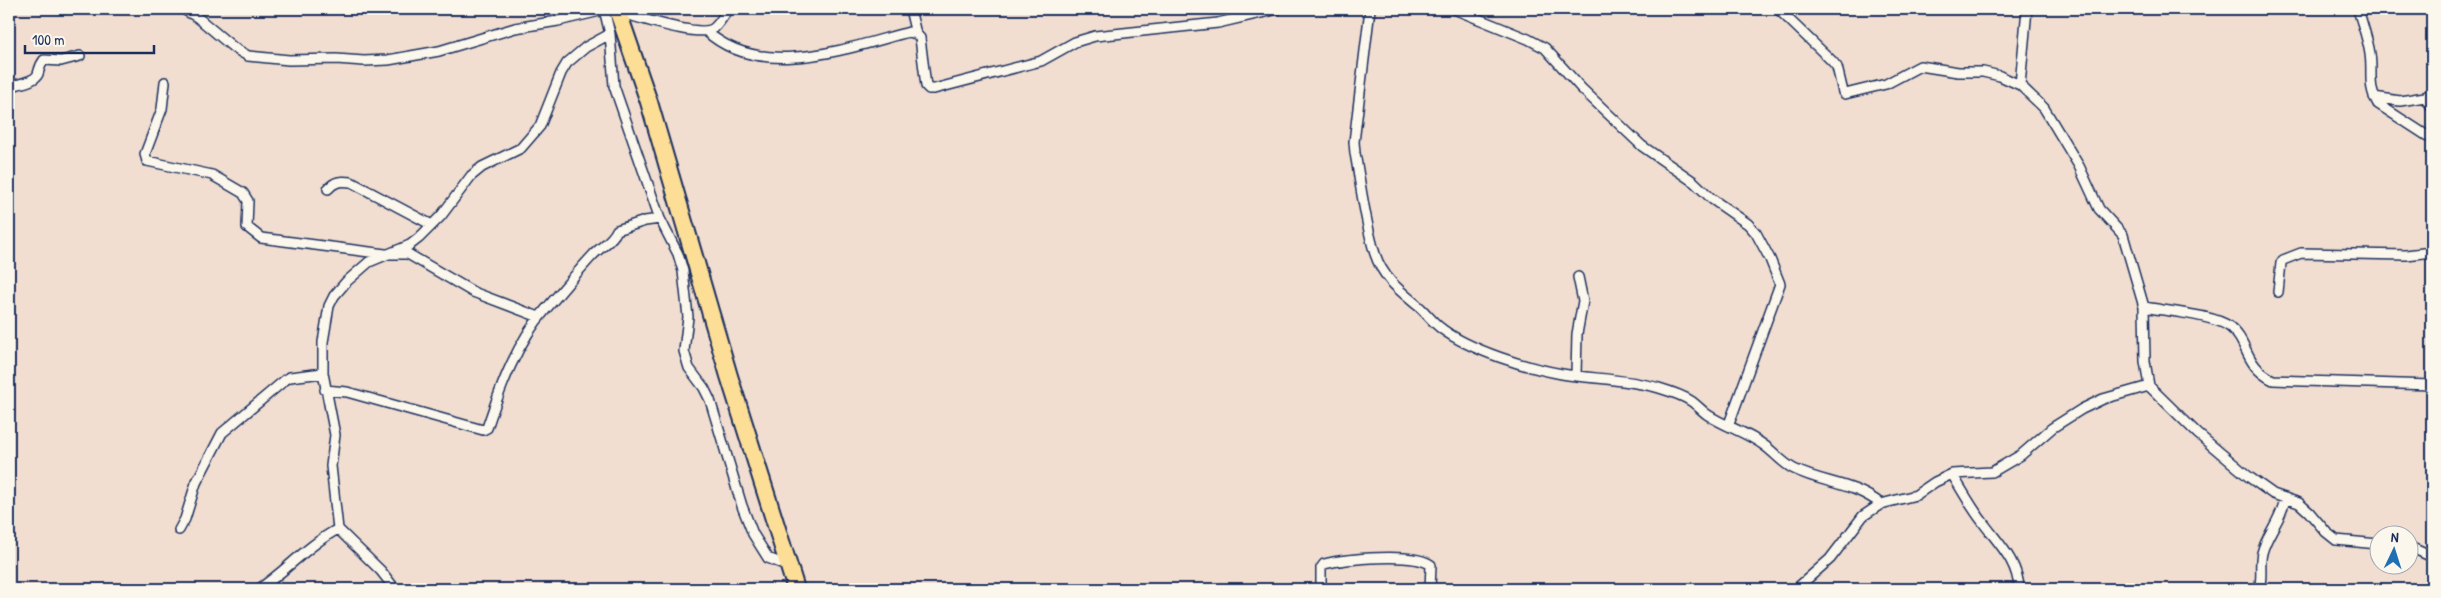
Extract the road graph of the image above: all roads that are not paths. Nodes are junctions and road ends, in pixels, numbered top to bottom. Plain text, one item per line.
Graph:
1 (183, 9) edge
2 (728, 9) edge
3 (910, 9) edge
4 (1278, 9) edge
5 (1370, 9) edge
6 (1454, 9) edge
7 (1778, 9) edge
8 (2027, 9) edge
9 (2358, 9) edge
10 (611, 10) edge
11 (706, 31) junction
12 (610, 34) junction
13 (916, 34) junction
14 (80, 56) dead end
15 (165, 82) dead end
16 (2020, 85) junction
17 (9, 86) edge
18 (2429, 95) edge
19 (2374, 98) junction
20 (2432, 107) edge
21 (2432, 140) edge
22 (328, 189) dead end
23 (660, 219) junction
24 (432, 225) junction
25 (2432, 252) edge
26 (385, 254) junction
27 (1578, 277) dead end
28 (2278, 292) dead end
29 (2144, 307) junction
30 (539, 317) junction
31 (323, 373) junction
32 (1576, 374) junction
33 (2432, 385) edge
34 (2149, 386) junction
35 (325, 390) junction
36 (1729, 424) junction
37 (1952, 474) junction
38 (2284, 498) junction
39 (1881, 504) junction
40 (338, 529) junction
41 (179, 530) dead end
42 (2368, 543) edge
43 (2418, 551) edge
44 (2432, 557) edge
45 (788, 566) junction
46 (259, 589) edge
47 (395, 589) edge
48 (796, 589) edge
49 (1320, 589) edge
50 (1430, 589) edge
51 (1796, 589) edge
52 (2019, 589) edge
53 (2259, 589) edge

1 - 10 street
2 - 11 street
3 - 13 street
4 - 13 street
5 - 32 street
6 - 36 street
7 - 16 street
8 - 16 street
9 - 19 street
10 - 11 street
10 - 12 street
10 - 45 highway
11 - 13 street
12 - 23 street
12 - 24 street
14 - 17 street
15 - 26 street
16 - 29 street
18 - 19 street
18 - 20 street
19 - 21 street
22 - 24 street
23 - 30 street
23 - 45 street
24 - 26 street
25 - 28 street
26 - 30 street
26 - 31 street
27 - 32 street
29 - 33 street
29 - 34 street
30 - 35 street
31 - 35 street
31 - 41 street
32 - 36 street
34 - 37 street
34 - 38 street
35 - 40 street
36 - 39 street
37 - 39 street
37 - 52 street
38 - 42 street
38 - 53 street
39 - 51 street
40 - 46 street
40 - 47 street
43 - 44 street
45 - 48 highway
49 - 50 street

